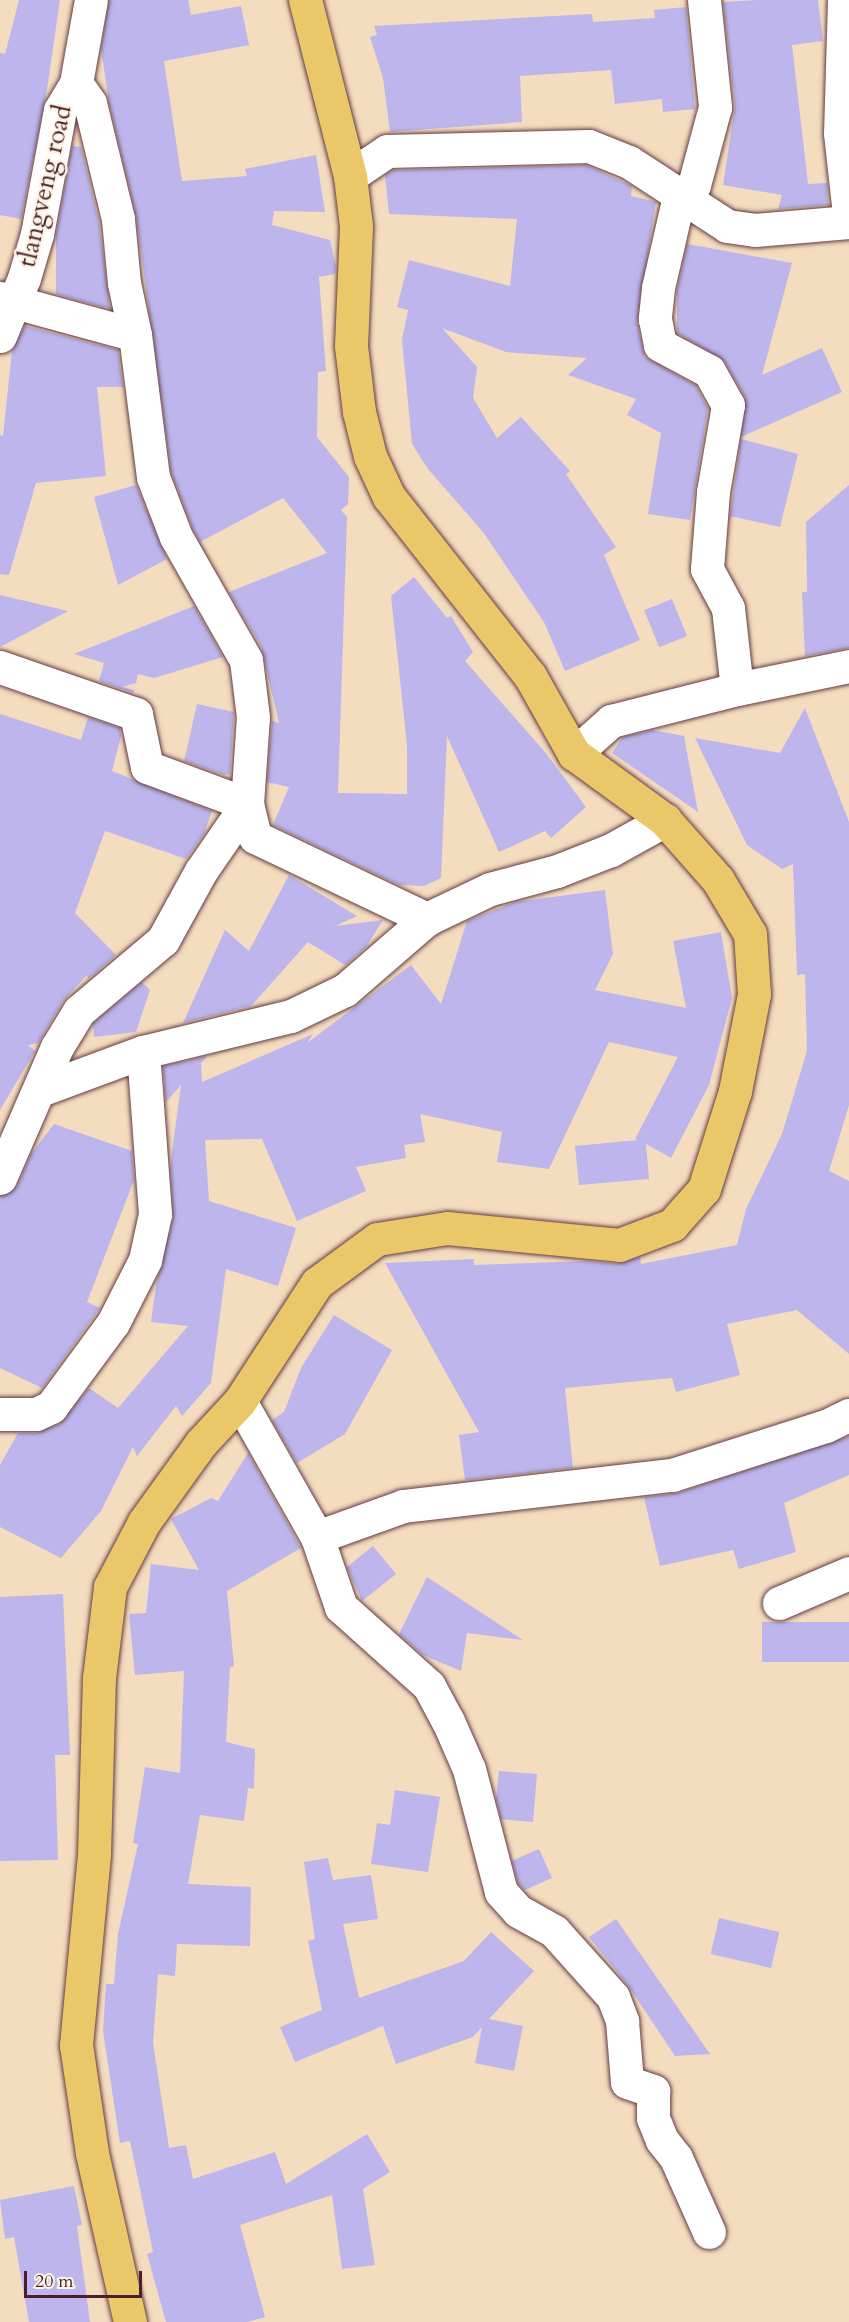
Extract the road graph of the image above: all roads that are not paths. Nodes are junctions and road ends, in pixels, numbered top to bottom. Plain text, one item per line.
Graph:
1 (91, 0) edge
2 (305, 0) edge
3 (704, 0) edge
4 (844, 0) edge
5 (76, 83) junction
6 (350, 176) junction
7 (679, 196) junction
8 (849, 215) edge
9 (849, 222) edge
10 (7, 299) edge
11 (135, 335) junction
12 (0, 336) edge
13 (849, 666) edge
14 (0, 667) edge
15 (737, 689) junction
16 (574, 754) junction
17 (247, 804) junction
18 (665, 820) junction
19 (427, 919) junction
20 (143, 1052) junction
21 (40, 1090) junction
22 (0, 1178) edge
23 (240, 1401) junction
24 (0, 1414) edge
25 (849, 1415) edge
26 (317, 1537) junction
27 (849, 1573) edge
28 (779, 1602) dead end
29 (709, 2232) dead end
30 (130, 2322) edge

1 - 5 street, tlangveng road
2 - 6 highway
3 - 7 street
4 - 8 street
5 - 10 street, tlangveng road
5 - 11 street
6 - 7 street
6 - 16 highway
7 - 9 street
7 - 15 street
10 - 11 street
10 - 12 street, tlangveng road
11 - 17 street
13 - 15 street
14 - 17 street
15 - 16 street
16 - 18 highway
17 - 19 street
17 - 21 street
18 - 19 street
18 - 23 highway
19 - 20 street
20 - 21 street
20 - 24 street
21 - 22 street
23 - 26 street
23 - 30 highway
25 - 26 street
26 - 29 street
27 - 28 street

